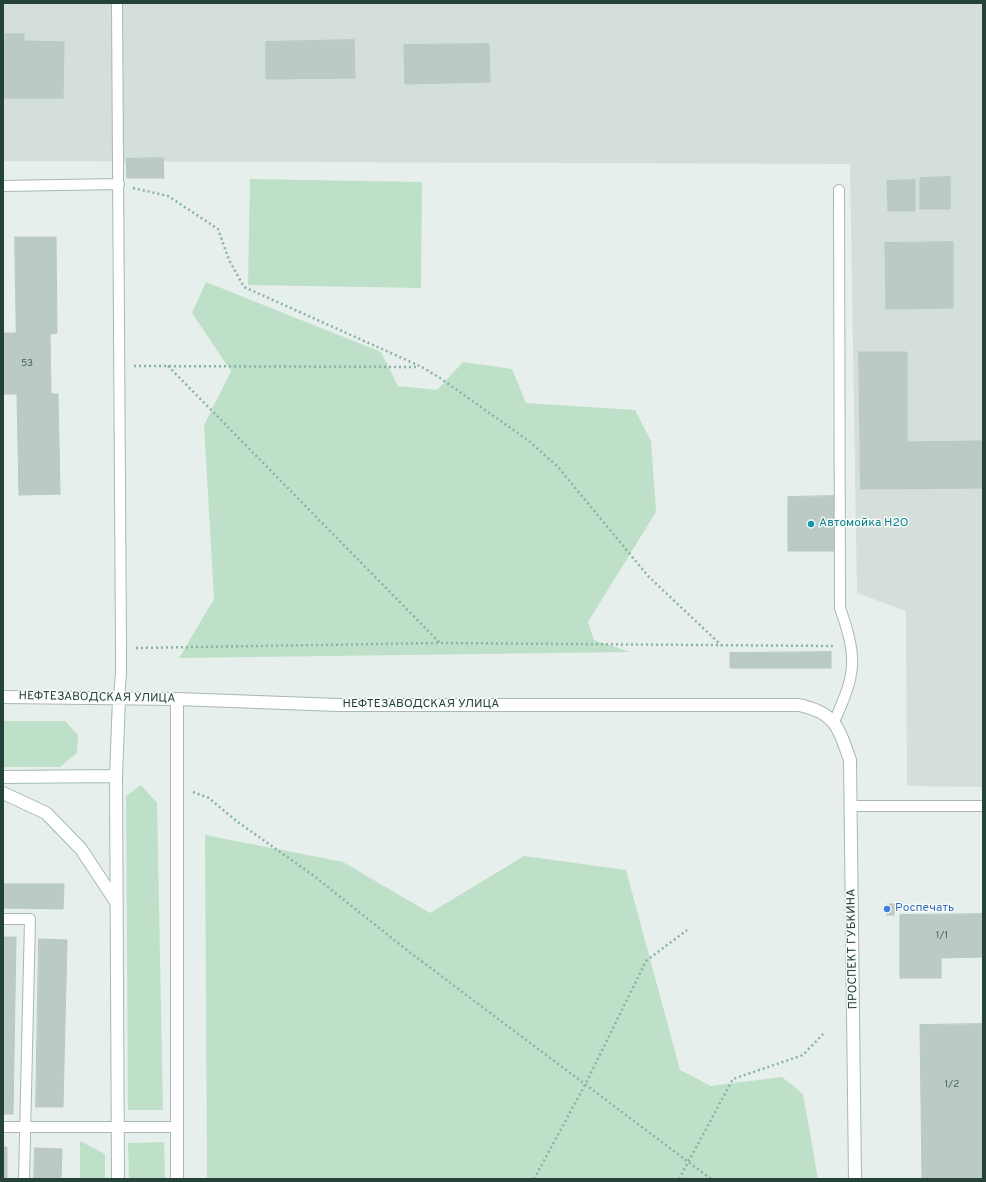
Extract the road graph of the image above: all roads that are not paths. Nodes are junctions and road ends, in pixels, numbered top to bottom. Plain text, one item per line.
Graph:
1 (117, 3) edge
2 (119, 184) junction
3 (3, 186) edge
4 (839, 190) dead end
5 (3, 697) edge
6 (118, 698) junction
7 (177, 699) junction
8 (834, 722) junction
9 (116, 776) junction
10 (3, 777) edge
11 (3, 793) edge
12 (851, 806) junction
13 (983, 806) edge
14 (116, 902) junction
15 (3, 919) edge
16 (3, 1127) edge
17 (25, 1127) junction
18 (117, 1127) junction
19 (177, 1127) junction
20 (24, 1179) edge
21 (118, 1179) edge
22 (178, 1179) edge
23 (855, 1179) edge

1 - 2 lane
2 - 3 lane
2 - 6 lane
4 - 8 lane
5 - 6 main road, НЕФТЕЗАВОДСКАЯ УЛИЦА
6 - 7 main road, НЕФТЕЗАВОДСКАЯ УЛИЦА
6 - 9 main road
7 - 8 main road, НЕФТЕЗАВОДСКАЯ УЛИЦА
7 - 19 main road
8 - 12 main road, ПРОСПЕКТ ГУБКИНА
9 - 10 main road
9 - 14 main road
11 - 14 main road
12 - 13 lane
12 - 23 main road, ПРОСПЕКТ ГУБКИНА
14 - 18 main road
15 - 17 lane
16 - 17 lane
17 - 18 lane
17 - 20 lane
18 - 19 lane
18 - 21 main road
19 - 22 main road

